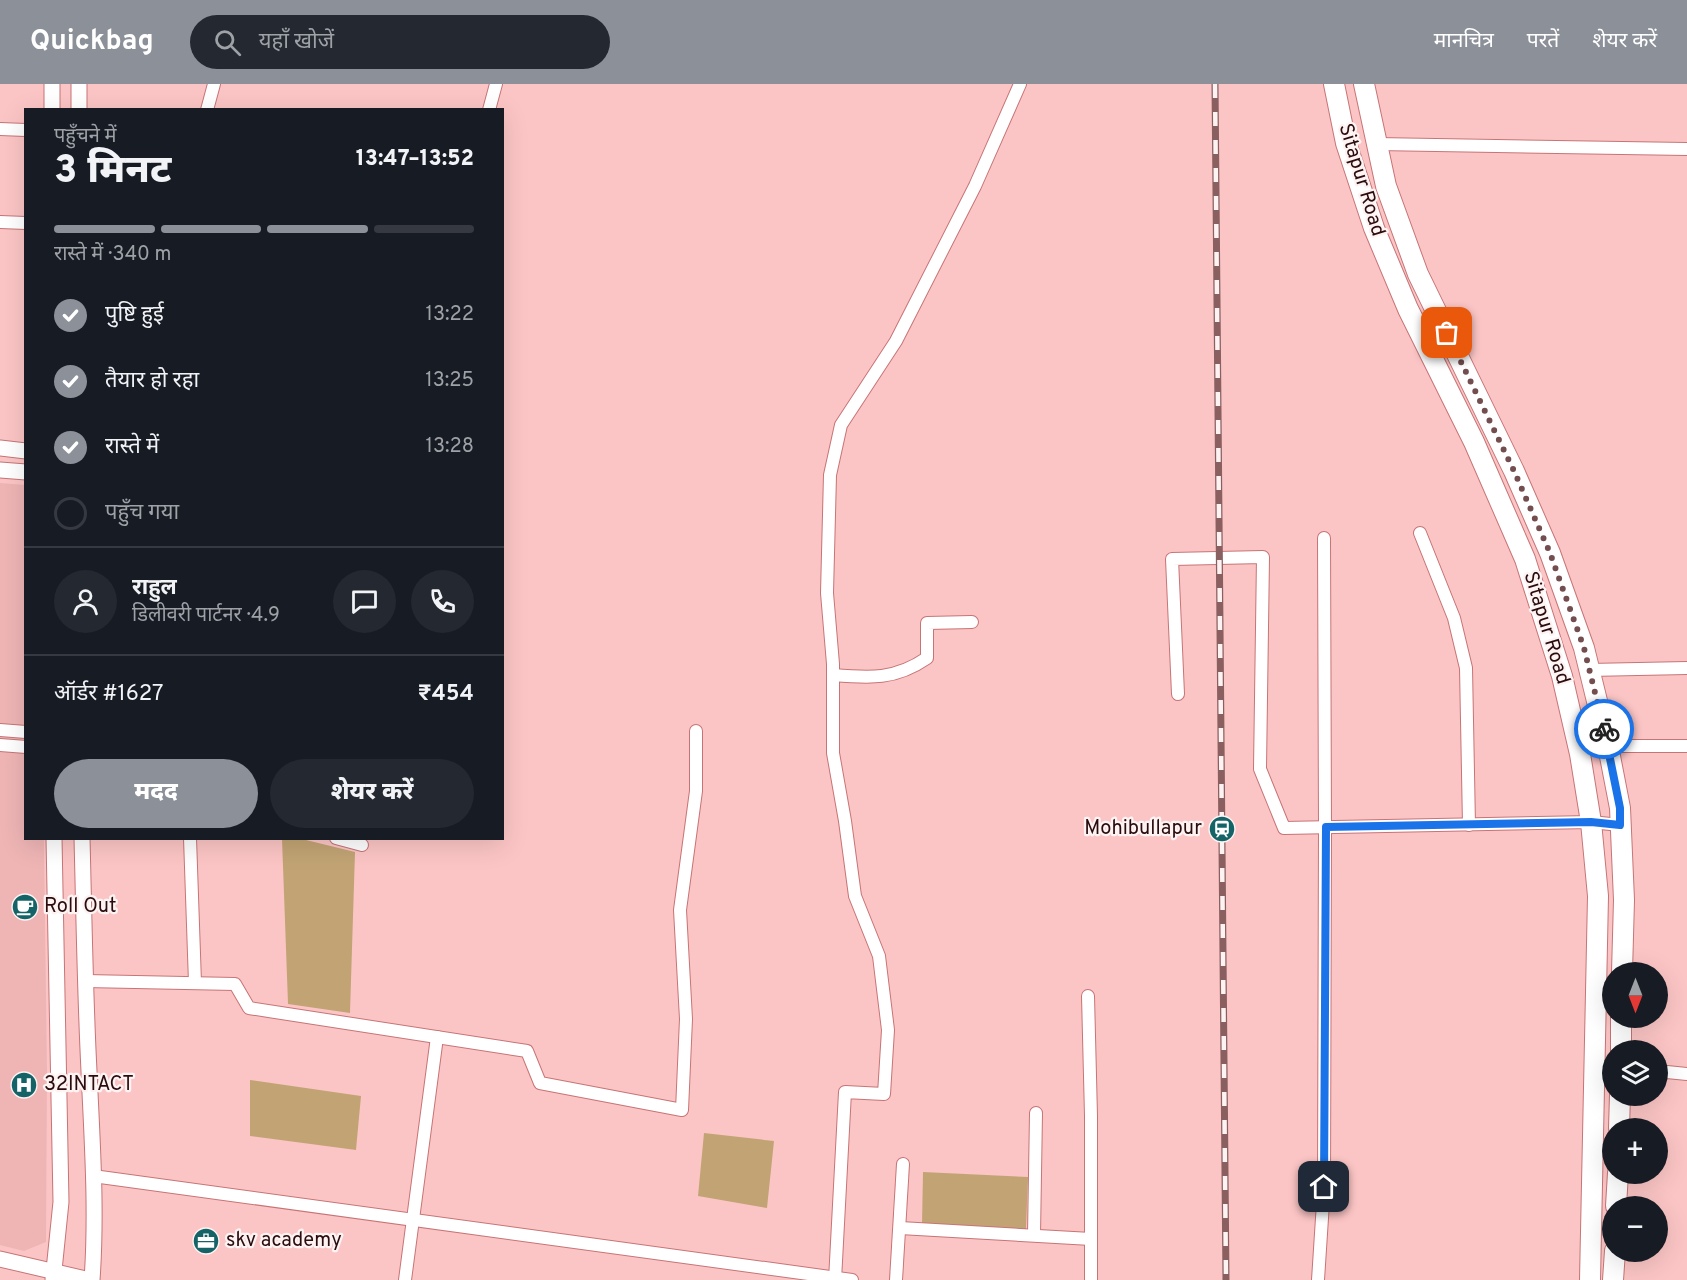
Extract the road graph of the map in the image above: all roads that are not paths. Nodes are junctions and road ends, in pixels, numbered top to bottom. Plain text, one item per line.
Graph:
1 (52, 84) edge
2 (79, 84) edge
3 (214, 84) edge
4 (496, 84) edge
5 (1020, 84) edge
6 (1334, 84) edge
7 (1364, 84) edge
8 (52, 108) edge
9 (79, 108) edge
10 (208, 108) edge
11 (490, 108) edge
12 (0, 129) edge
13 (24, 130) edge
14 (1376, 144) junction
15 (1687, 148) edge
16 (0, 222) edge
17 (24, 224) edge
18 (0, 448) edge
19 (24, 451) edge
20 (0, 470) edge
21 (24, 472) edge
22 (1420, 533) dead end
23 (1324, 538) dead end
24 (972, 622) dead end
25 (1687, 668) edge
26 (1589, 670) junction
27 (833, 675) junction
28 (1178, 694) dead end
29 (0, 730) edge
30 (696, 731) dead end
31 (24, 732) edge
32 (0, 745) edge
33 (1608, 746) junction
34 (1687, 746) edge
35 (24, 747) edge
36 (1591, 822) junction
37 (1469, 825) junction
38 (1620, 825) junction
39 (1326, 827) junction
40 (54, 840) edge
41 (82, 840) edge
42 (190, 840) edge
43 (343, 840) edge
44 (362, 845) dead end
45 (1622, 962) edge
46 (85, 981) junction
47 (195, 983) junction
48 (1088, 996) dead end
49 (437, 1037) junction
50 (1668, 1072) edge
51 (1687, 1074) edge
52 (1036, 1113) dead end
53 (903, 1164) dead end
54 (93, 1176) junction
55 (413, 1220) junction
56 (900, 1228) junction
57 (1034, 1235) junction
58 (1091, 1239) junction
59 (0, 1259) edge
60 (1614, 1262) edge
61 (54, 1276) edge
62 (835, 1279) edge
63 (91, 1280) edge
64 (405, 1280) edge
65 (852, 1280) edge
66 (896, 1280) edge
67 (1091, 1280) edge
68 (1318, 1280) edge
69 (1590, 1280) edge
70 (1613, 1280) edge

1 - 8 street
2 - 9 street
3 - 10 street
4 - 11 street
5 - 27 street
6 - 36 main road, Sitapur Road
7 - 14 main road, Sitapur Road
12 - 13 street
14 - 15 street
14 - 26 main road, Sitapur Road
16 - 17 street
18 - 19 street
20 - 21 street
22 - 37 street
23 - 39 street
24 - 27 street
25 - 26 street
26 - 33 main road, Sitapur Road
27 - 62 street
28 - 39 street
29 - 31 street
30 - 49 street
32 - 35 street
33 - 34 street
33 - 38 main road, Sitapur Road
36 - 37 street
36 - 38 street
36 - 69 main road, Sitapur Road
37 - 39 street
38 - 45 main road, Sitapur Road
39 - 68 street
40 - 61 street
41 - 46 street
42 - 47 street
43 - 44 street
46 - 47 street
46 - 54 street
47 - 49 street
48 - 58 street
49 - 55 street
50 - 51 street
52 - 57 street
53 - 56 street
54 - 55 street
54 - 63 street
55 - 62 street
55 - 64 street
56 - 57 street
56 - 66 street
57 - 58 street
58 - 67 street
59 - 61 street
60 - 70 main road
61 - 63 street
62 - 65 street

